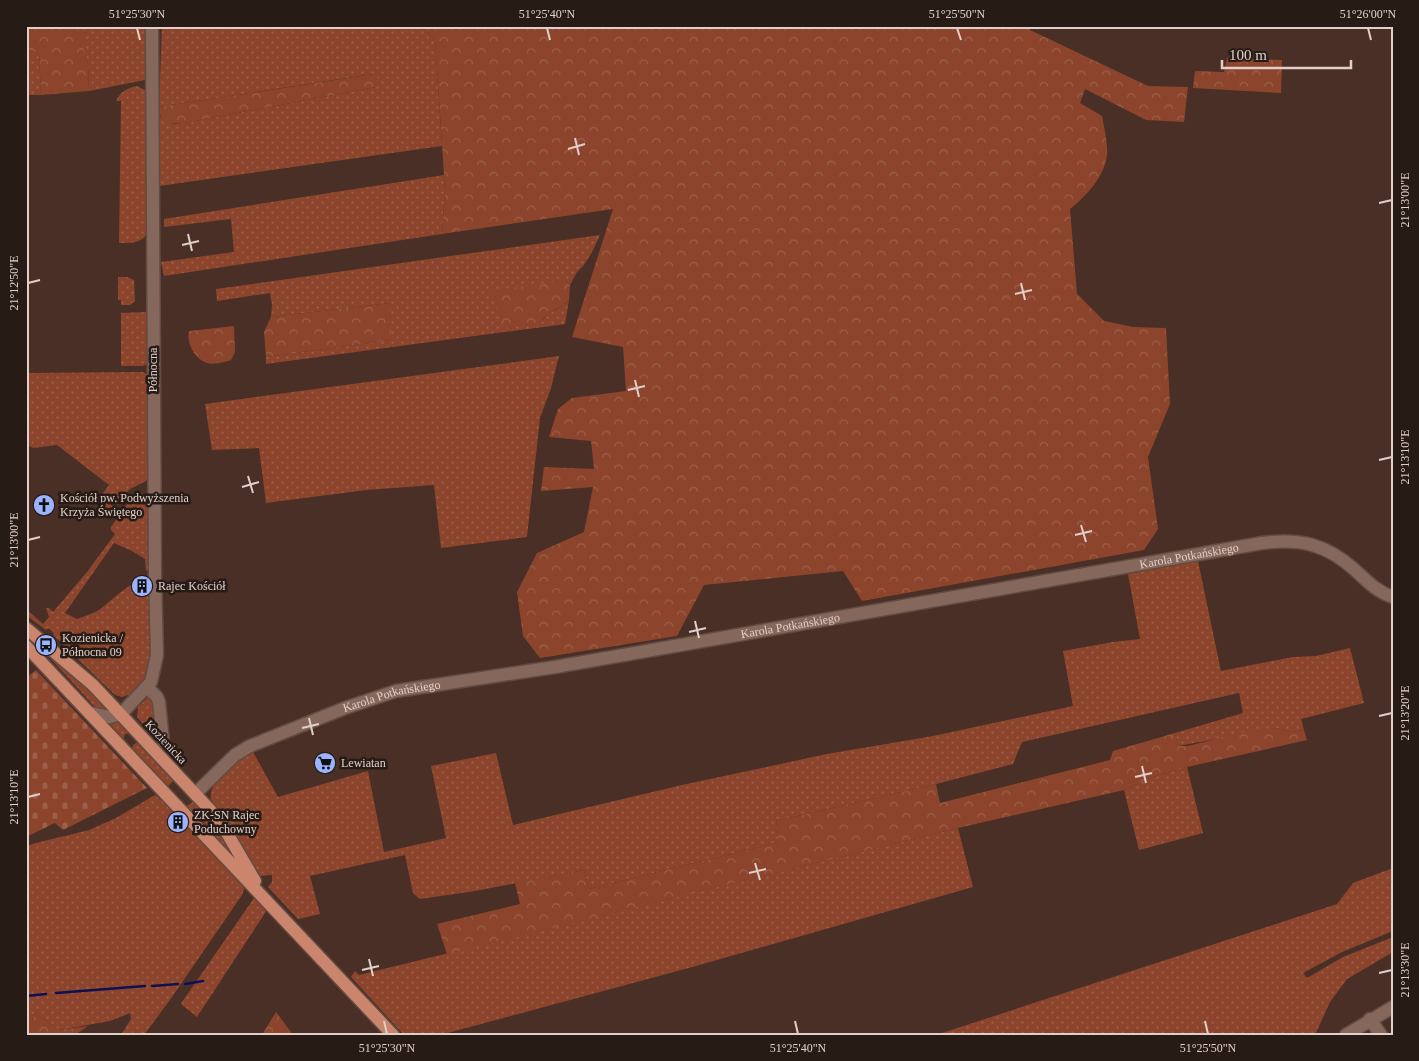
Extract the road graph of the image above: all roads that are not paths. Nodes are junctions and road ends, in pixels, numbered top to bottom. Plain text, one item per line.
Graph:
1 (152, 26) edge
2 (1393, 597) edge
3 (26, 628) edge
4 (26, 646) edge
5 (147, 687) junction
6 (125, 709) junction
7 (90, 713) junction
8 (142, 737) junction
9 (162, 741) dead end
10 (127, 752) junction
11 (211, 778) junction
12 (184, 781) junction
13 (184, 798) junction
14 (262, 894) junction
15 (1393, 1007) edge
16 (1370, 1020) junction
17 (393, 1035) edge
18 (1346, 1035) edge
19 (1381, 1035) edge

1 - 5 street, Północna
2 - 11 street, Karola Potkańskiego
3 - 6 main road, Kozienicka
4 - 7 main road
5 - 6 street, Północna
5 - 9 street
6 - 7 street
6 - 8 main road, Kozienicka
7 - 10 main road
8 - 10 main road
8 - 12 main road, Kozienicka
10 - 13 main road
11 - 12 street
11 - 13 street, Karola Potkańskiego
12 - 13 main road
13 - 14 main road
13 - 14 main road
14 - 17 main road
15 - 16 street
16 - 18 street
16 - 19 street

